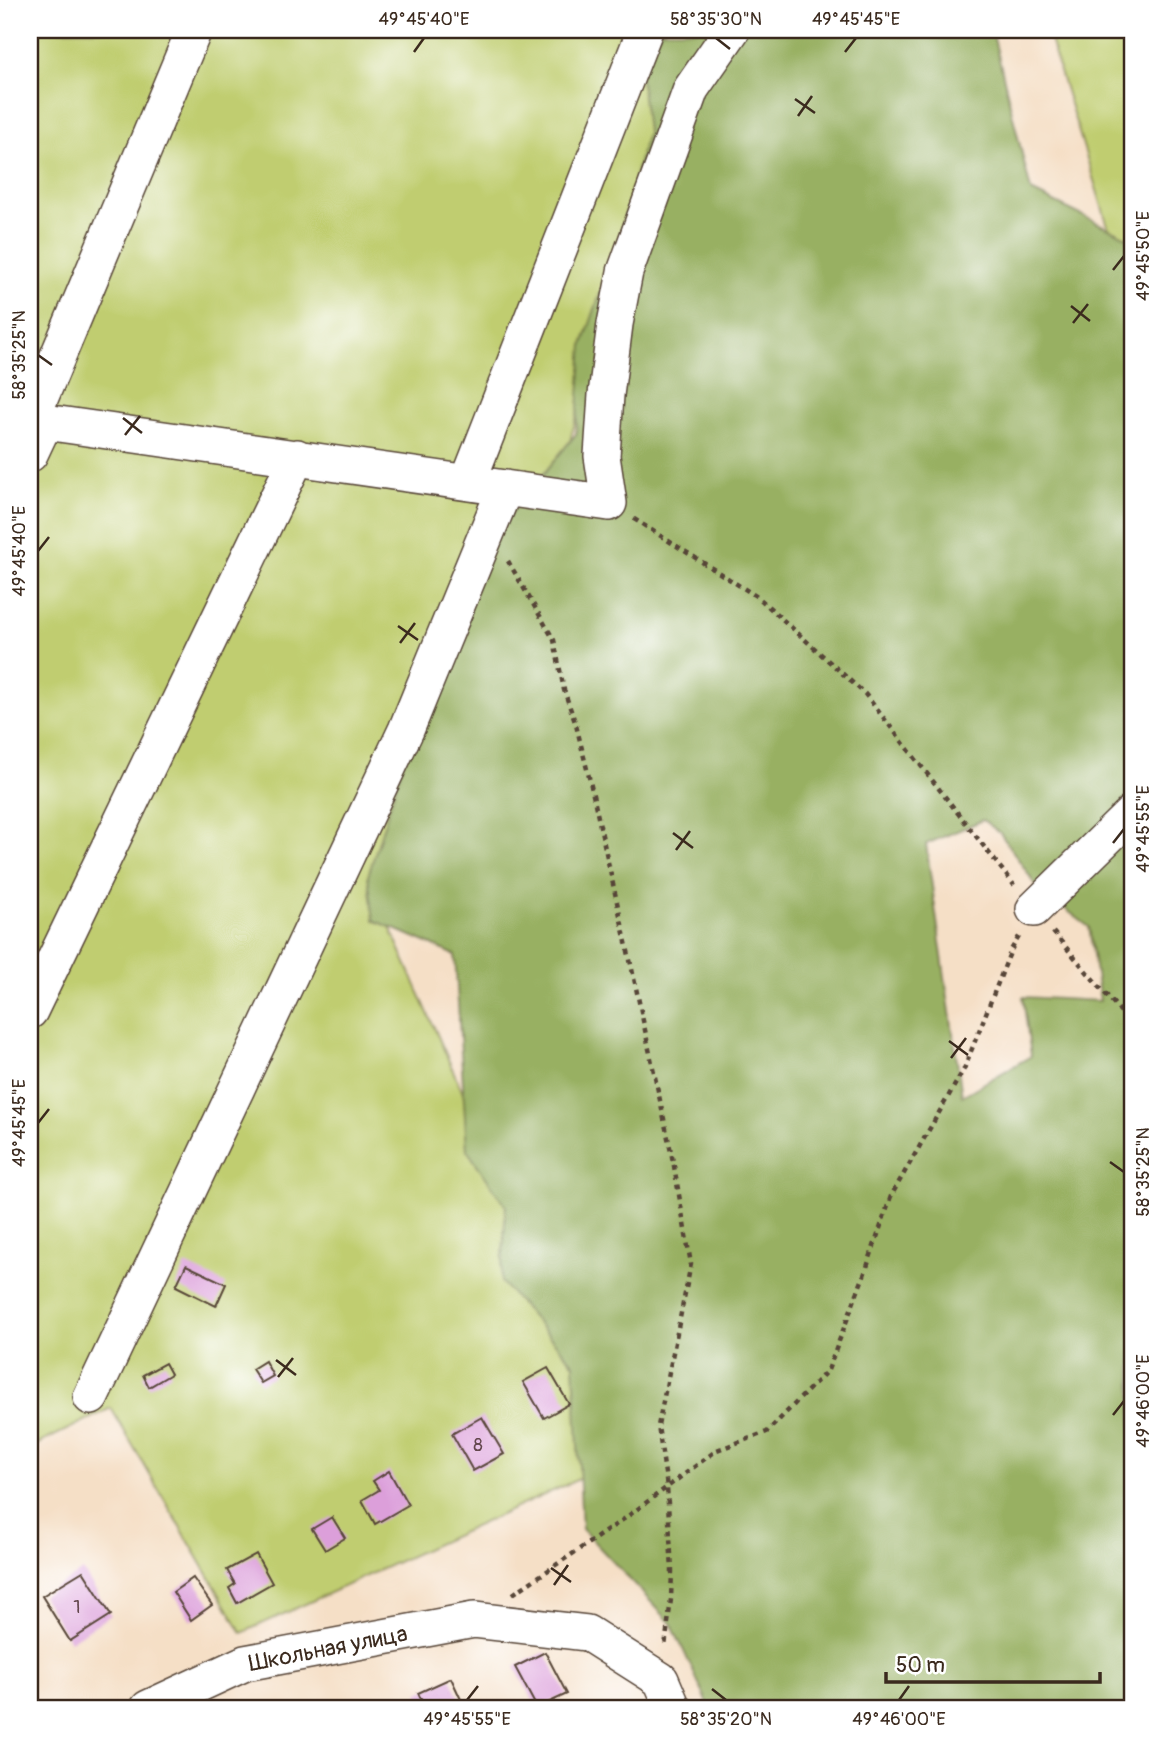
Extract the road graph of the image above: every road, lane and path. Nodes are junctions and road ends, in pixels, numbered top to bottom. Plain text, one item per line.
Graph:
1 (194, 30) edge
2 (645, 30) edge
3 (732, 30) edge
4 (43, 354) edge
5 (36, 419) edge
6 (30, 454) edge
7 (297, 457) junction
8 (468, 482) junction
9 (505, 488) junction
10 (609, 503) junction
11 (507, 560) dead end
12 (1132, 813) edge
13 (1034, 909) junction
14 (30, 1011) edge
15 (1132, 1025) edge
16 (91, 1397) dead end
17 (667, 1487) junction
18 (474, 1620) junction
19 (667, 1694) edge
20 (148, 1708) edge

1 - 4 street
2 - 8 street
3 - 10 street
4 - 5 street
5 - 6 street
5 - 7 street
7 - 8 street
7 - 14 street
8 - 9 street
9 - 10 street
9 - 16 street
10 - 13 path
11 - 17 path
12 - 13 street
13 - 15 path
13 - 17 path
17 - 18 path
17 - 19 path
18 - 19 street, Школьная улица
18 - 20 street, Школьная улица

